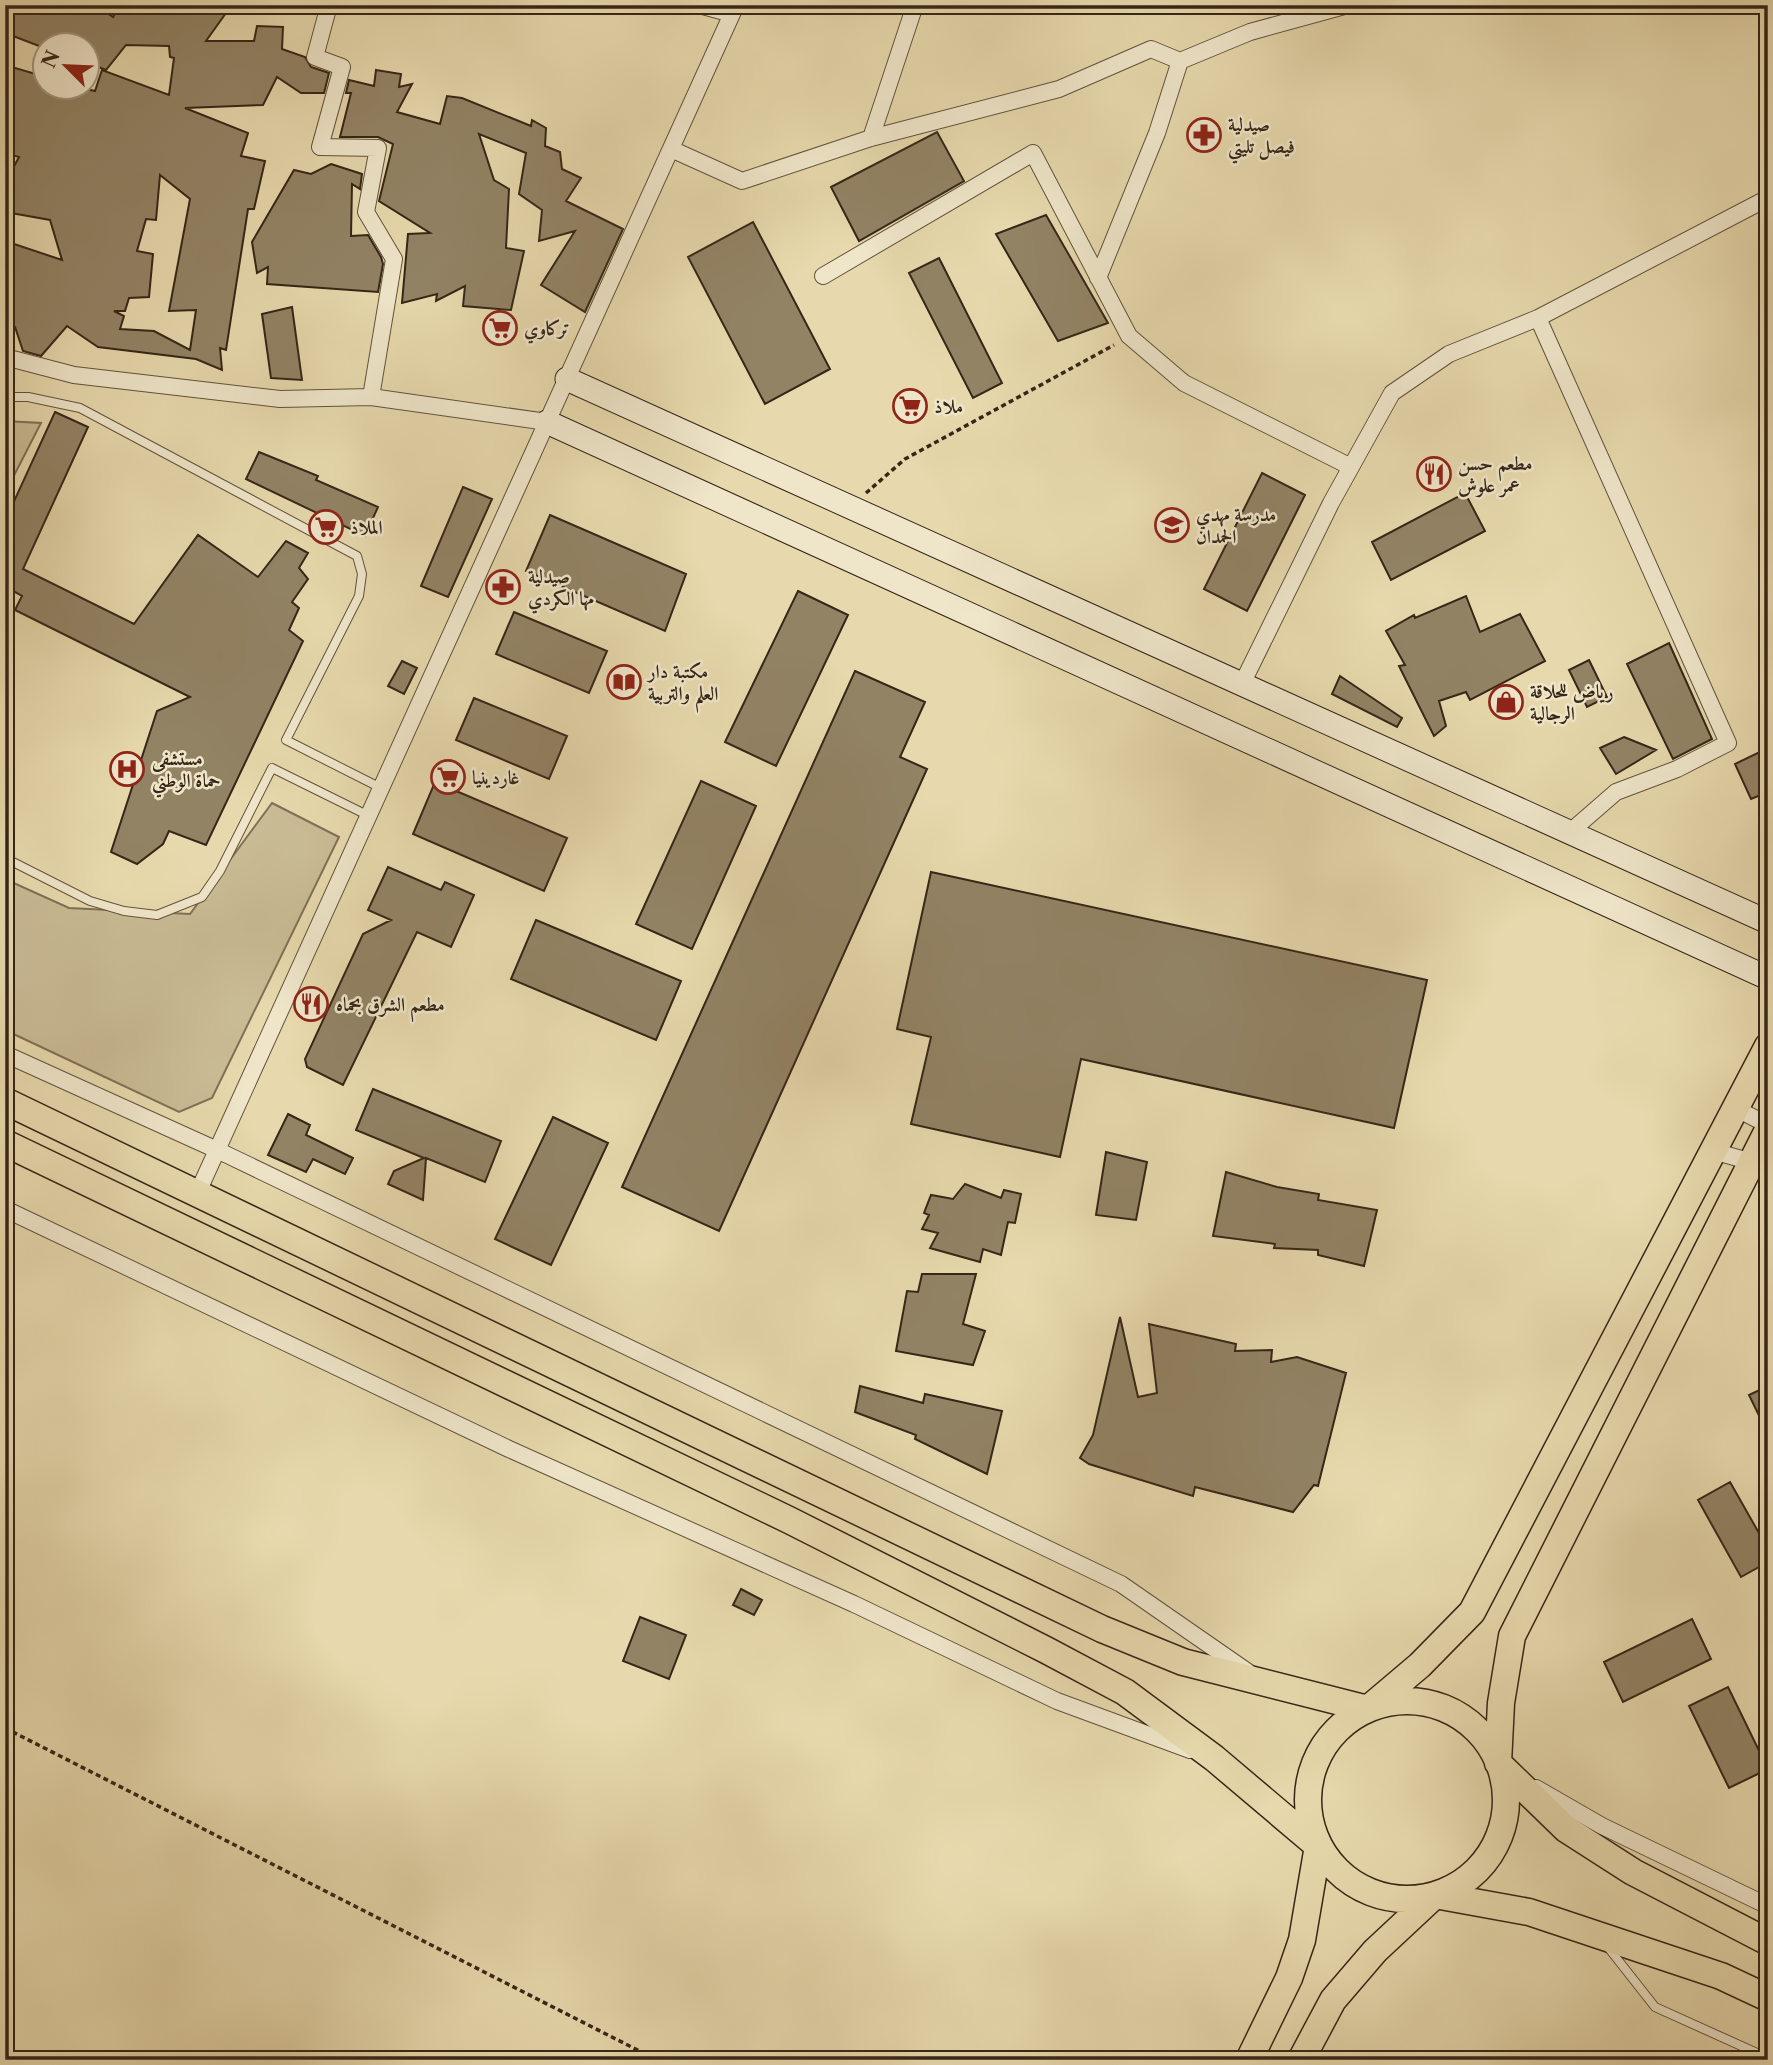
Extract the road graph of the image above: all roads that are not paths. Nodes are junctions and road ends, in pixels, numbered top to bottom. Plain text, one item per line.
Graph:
1 (329, 5) edge
2 (699, 5) edge
3 (915, 5) edge
4 (1348, 5) edge
5 (734, 10) edge
6 (1180, 61) junction
7 (871, 138) junction
8 (671, 149) junction
9 (1768, 198) edge
10 (823, 276) dead end
11 (1098, 278) junction
12 (1538, 318) junction
13 (5, 357) edge
14 (567, 379) junction
15 (5, 397) edge
16 (371, 397) junction
17 (547, 422) junction
18 (1351, 467) junction
19 (1242, 684) junction
20 (382, 788) junction
21 (369, 816) junction
22 (1570, 832) junction
23 (5, 858) edge
24 (1768, 922) edge
25 (1768, 978) edge
26 (1768, 1046) edge
27 (5, 1054) edge
28 (5, 1101) edge
29 (1735, 1108) junction
30 (1768, 1127) edge
31 (5, 1143) edge
32 (217, 1150) junction
33 (1713, 1151) junction
34 (1760, 1166) edge
35 (198, 1192) junction
36 (5, 1209) edge
37 (1261, 1681) junction
38 (1368, 1709) junction
39 (1214, 1758) junction
40 (1498, 1763) junction
41 (1318, 1846) junction
42 (1435, 1895) junction
43 (1768, 1906) edge
44 (1599, 1935) junction
45 (1768, 1942) edge
46 (1768, 1998) edge
47 (1768, 2058) edge
48 (1249, 2060) edge
49 (1301, 2060) edge

1 - 16 street
2 - 5 street
3 - 7 street
4 - 6 street
5 - 8 street
6 - 7 street
6 - 11 street
7 - 8 street
8 - 14 street
9 - 12 street
10 - 11 street
11 - 18 street
12 - 18 street
12 - 22 street
13 - 16 street
14 - 17 street
14 - 19 main road
15 - 20 lane
16 - 17 street
17 - 20 street
17 - 25 main road
18 - 19 street
19 - 22 main road
20 - 21 street
21 - 23 lane
21 - 32 street
22 - 24 main road
26 - 29 main road
27 - 32 street
28 - 35 main road
29 - 30 street
29 - 33 main road
30 - 34 main road
31 - 39 main road
32 - 35 street
32 - 37 street
33 - 34 street
33 - 38 main road
34 - 40 main road
35 - 37 main road
36 - 39 street
37 - 38 main road
38 - 40 main road
38 - 41 main road
39 - 41 main road
40 - 42 main road
40 - 43 street
40 - 45 main road
41 - 42 main road
41 - 48 main road
42 - 44 main road
42 - 49 main road
44 - 46 main road
44 - 47 lane

